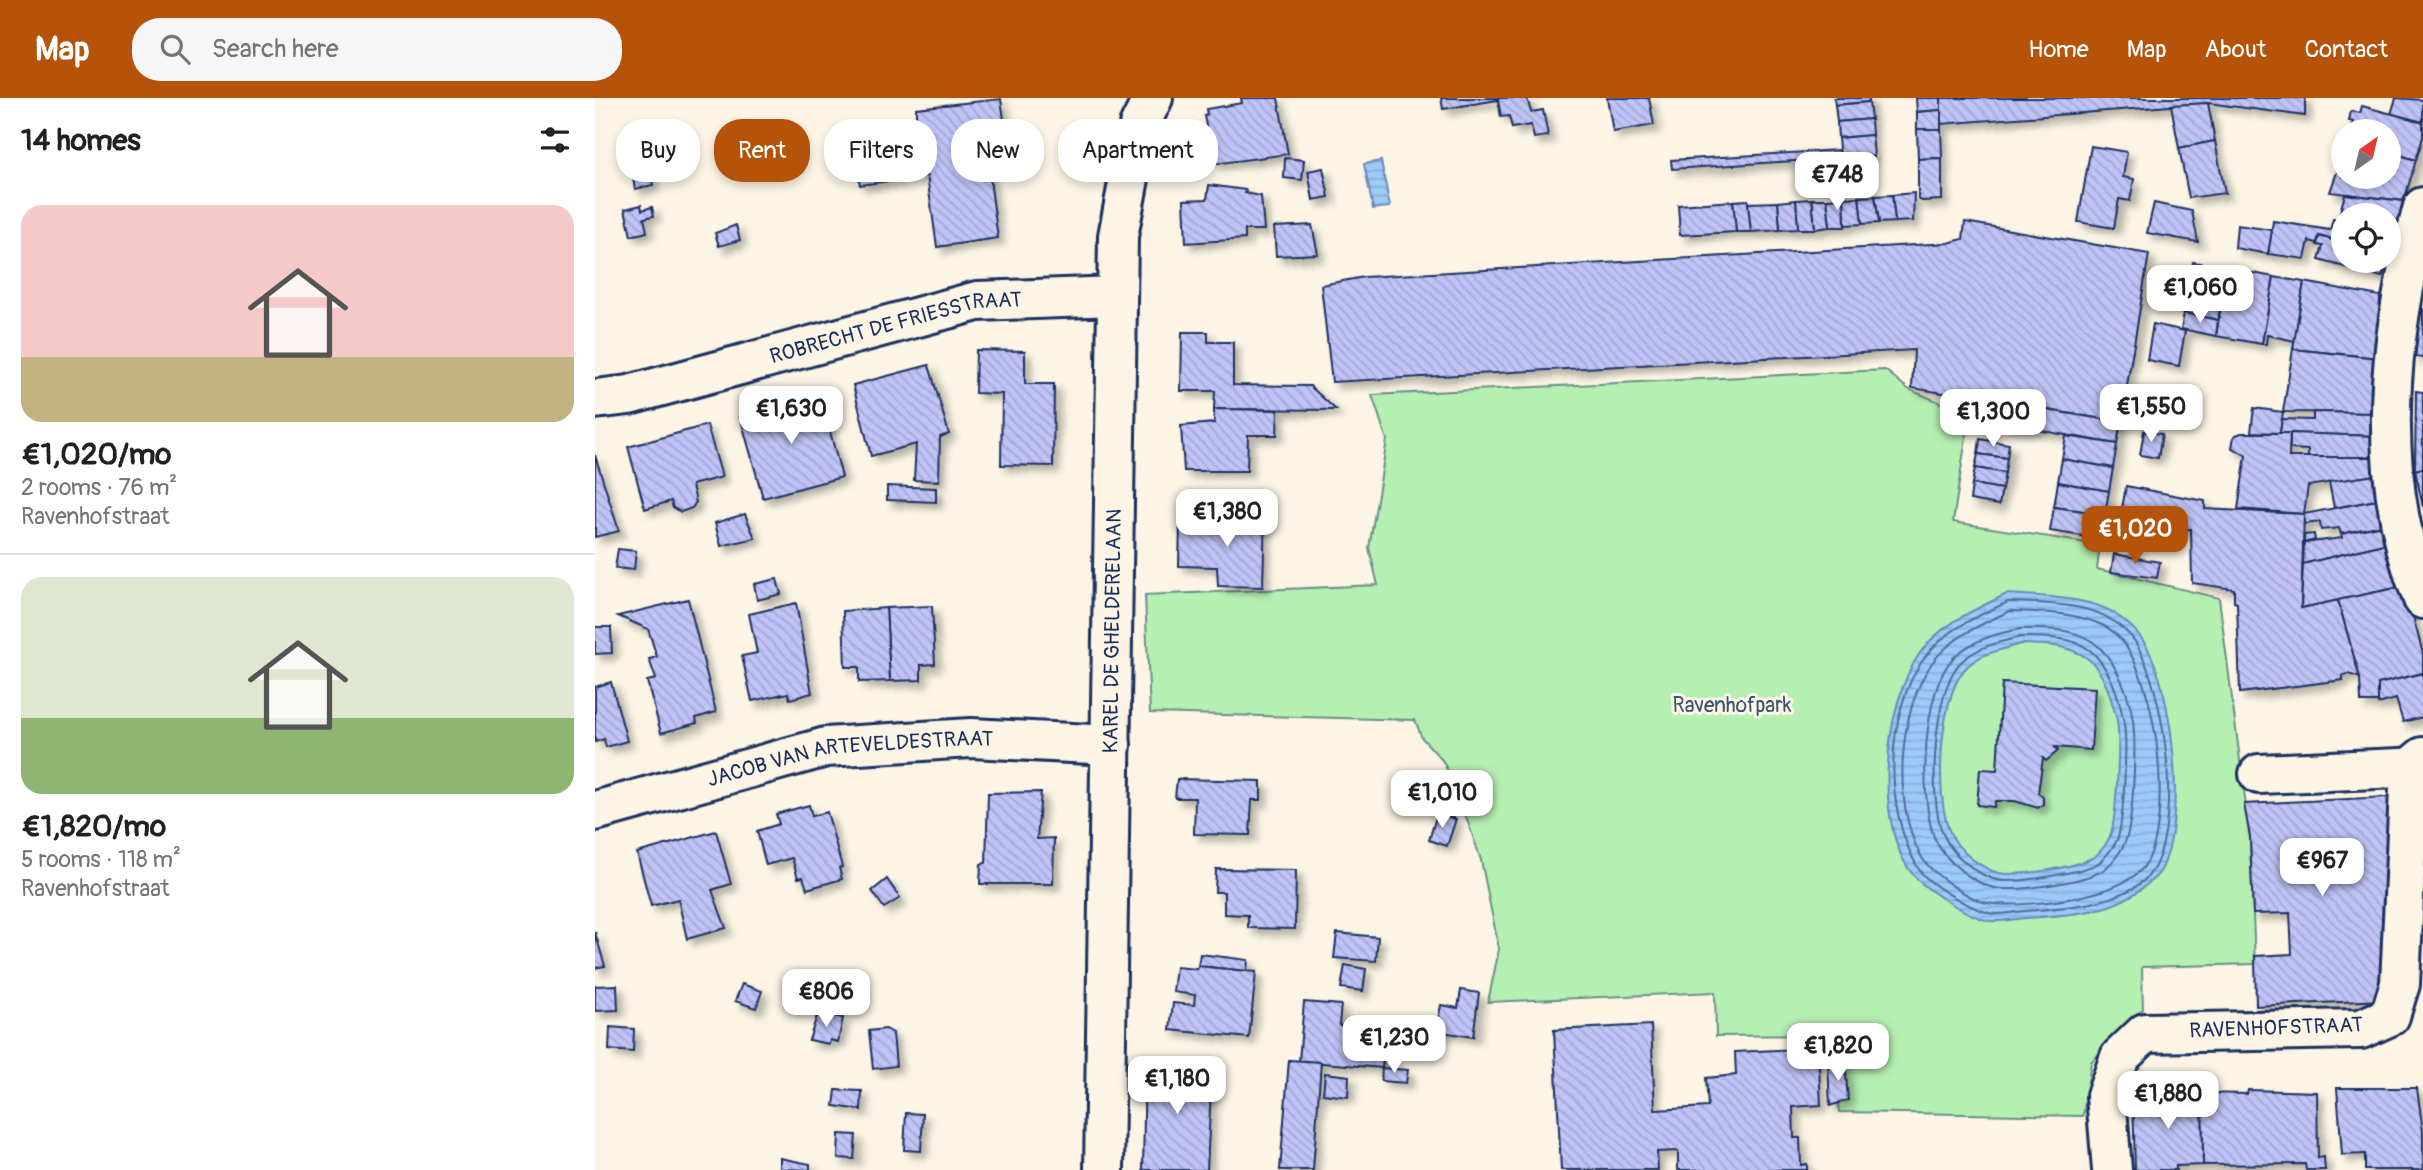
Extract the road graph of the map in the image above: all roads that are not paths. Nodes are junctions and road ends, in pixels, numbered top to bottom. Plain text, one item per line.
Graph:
1 (1153, 98) edge
2 (2423, 207) edge
3 (1117, 296) junction
4 (2409, 370) edge
5 (595, 398) edge
6 (2423, 599) edge
7 (1111, 746) junction
8 (2419, 764) edge
9 (2259, 774) dead end
10 (595, 811) edge
11 (1104, 1170) edge
12 (2112, 1170) edge

1 - 3 street, KAREL DE GHELDERELAAN
2 - 4 street
3 - 5 street, ROBRECHT DE FRIESSTRAAT
3 - 7 street, KAREL DE GHELDERELAAN
4 - 6 street
7 - 10 street, JACOB VAN ARTEVELDESTRAAT
7 - 11 street, KAREL DE GHELDERELAAN
8 - 9 street, RAVENHOFSTRAAT
8 - 12 street, RAVENHOFSTRAAT

